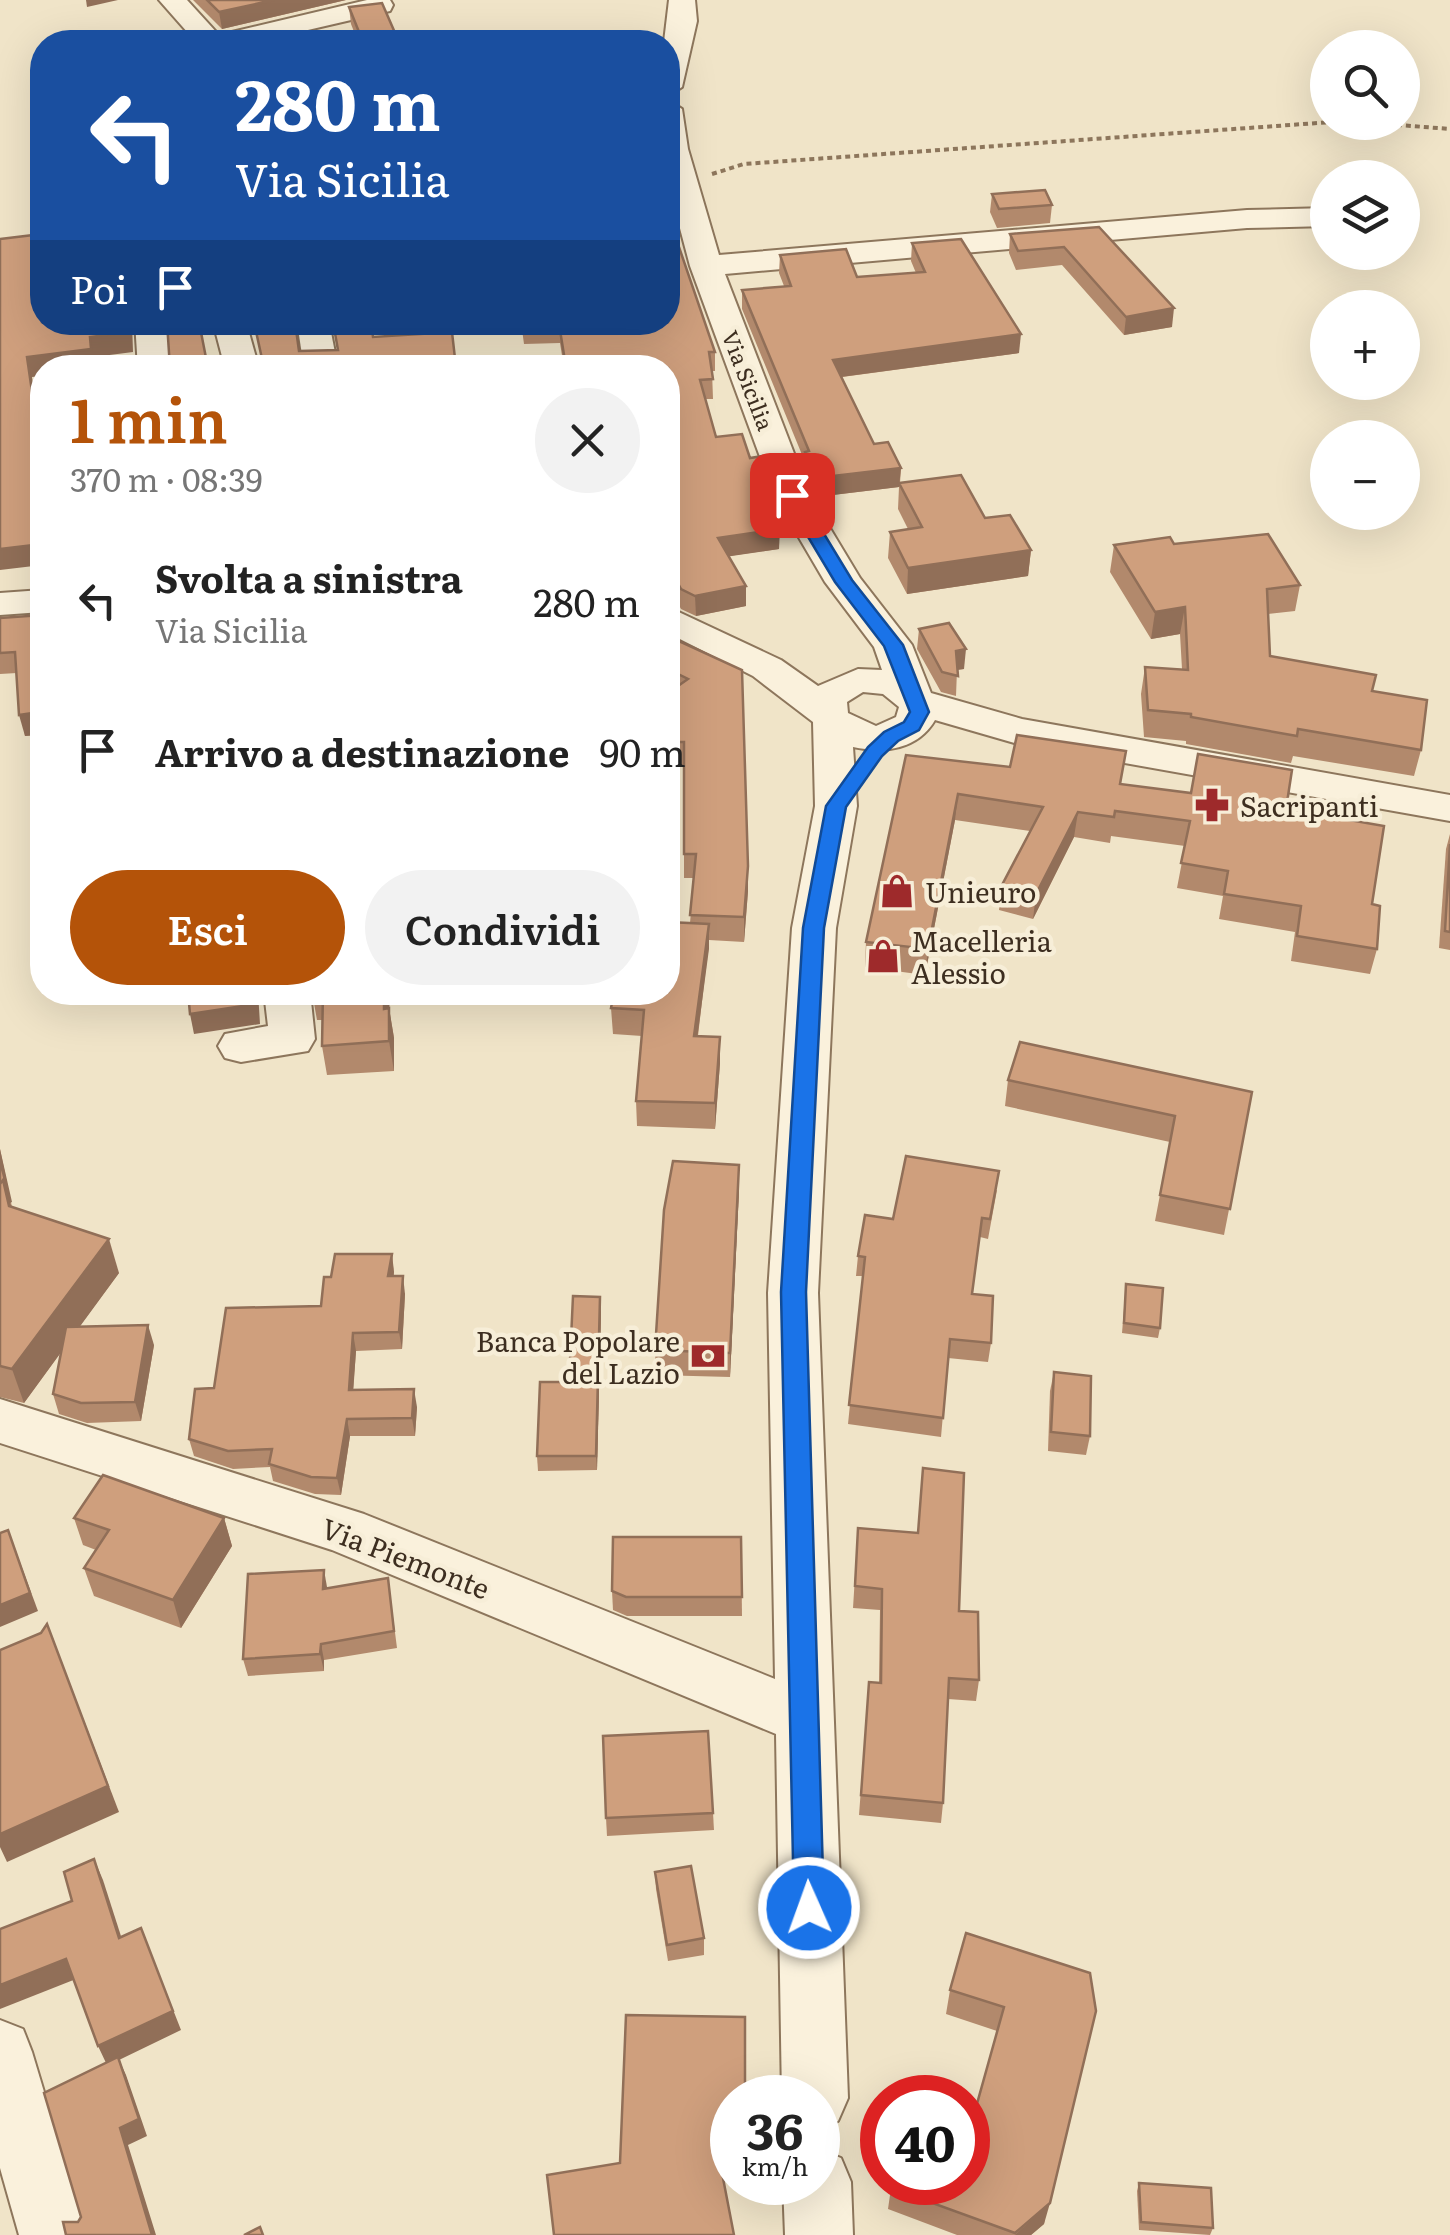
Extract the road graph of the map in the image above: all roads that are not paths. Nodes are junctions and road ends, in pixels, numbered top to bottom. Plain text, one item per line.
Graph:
1 (172, 0) edge
2 (682, 0) edge
3 (380, 5) edge
4 (200, 30) edge
5 (325, 30) edge
6 (680, 34) edge
7 (680, 180) edge
8 (1310, 217) edge
9 (706, 266) junction
10 (30, 602) edge
11 (0, 604) edge
12 (680, 624) edge
13 (881, 629) junction
14 (839, 700) junction
15 (905, 716) junction
16 (836, 806) junction
17 (1450, 808) edge
18 (288, 1005) edge
19 (240, 1046) dead end
20 (0, 1421) edge
21 (804, 1718) junction
22 (0, 2052) edge
23 (814, 2075) edge
24 (817, 2205) edge
25 (53, 2235) edge
26 (818, 2235) edge

1 - 4 street
2 - 6 street
3 - 5 street
7 - 9 street, Via Sicilia
8 - 9 street
9 - 13 street, Via Sicilia
10 - 11 street
12 - 14 street
13 - 14 street
13 - 15 street, Via Sicilia
14 - 15 street
14 - 15 street
14 - 16 street
15 - 16 street
15 - 17 street
16 - 21 street
18 - 19 street
20 - 21 street, Via Piemonte
21 - 23 street
22 - 25 street
24 - 26 street

